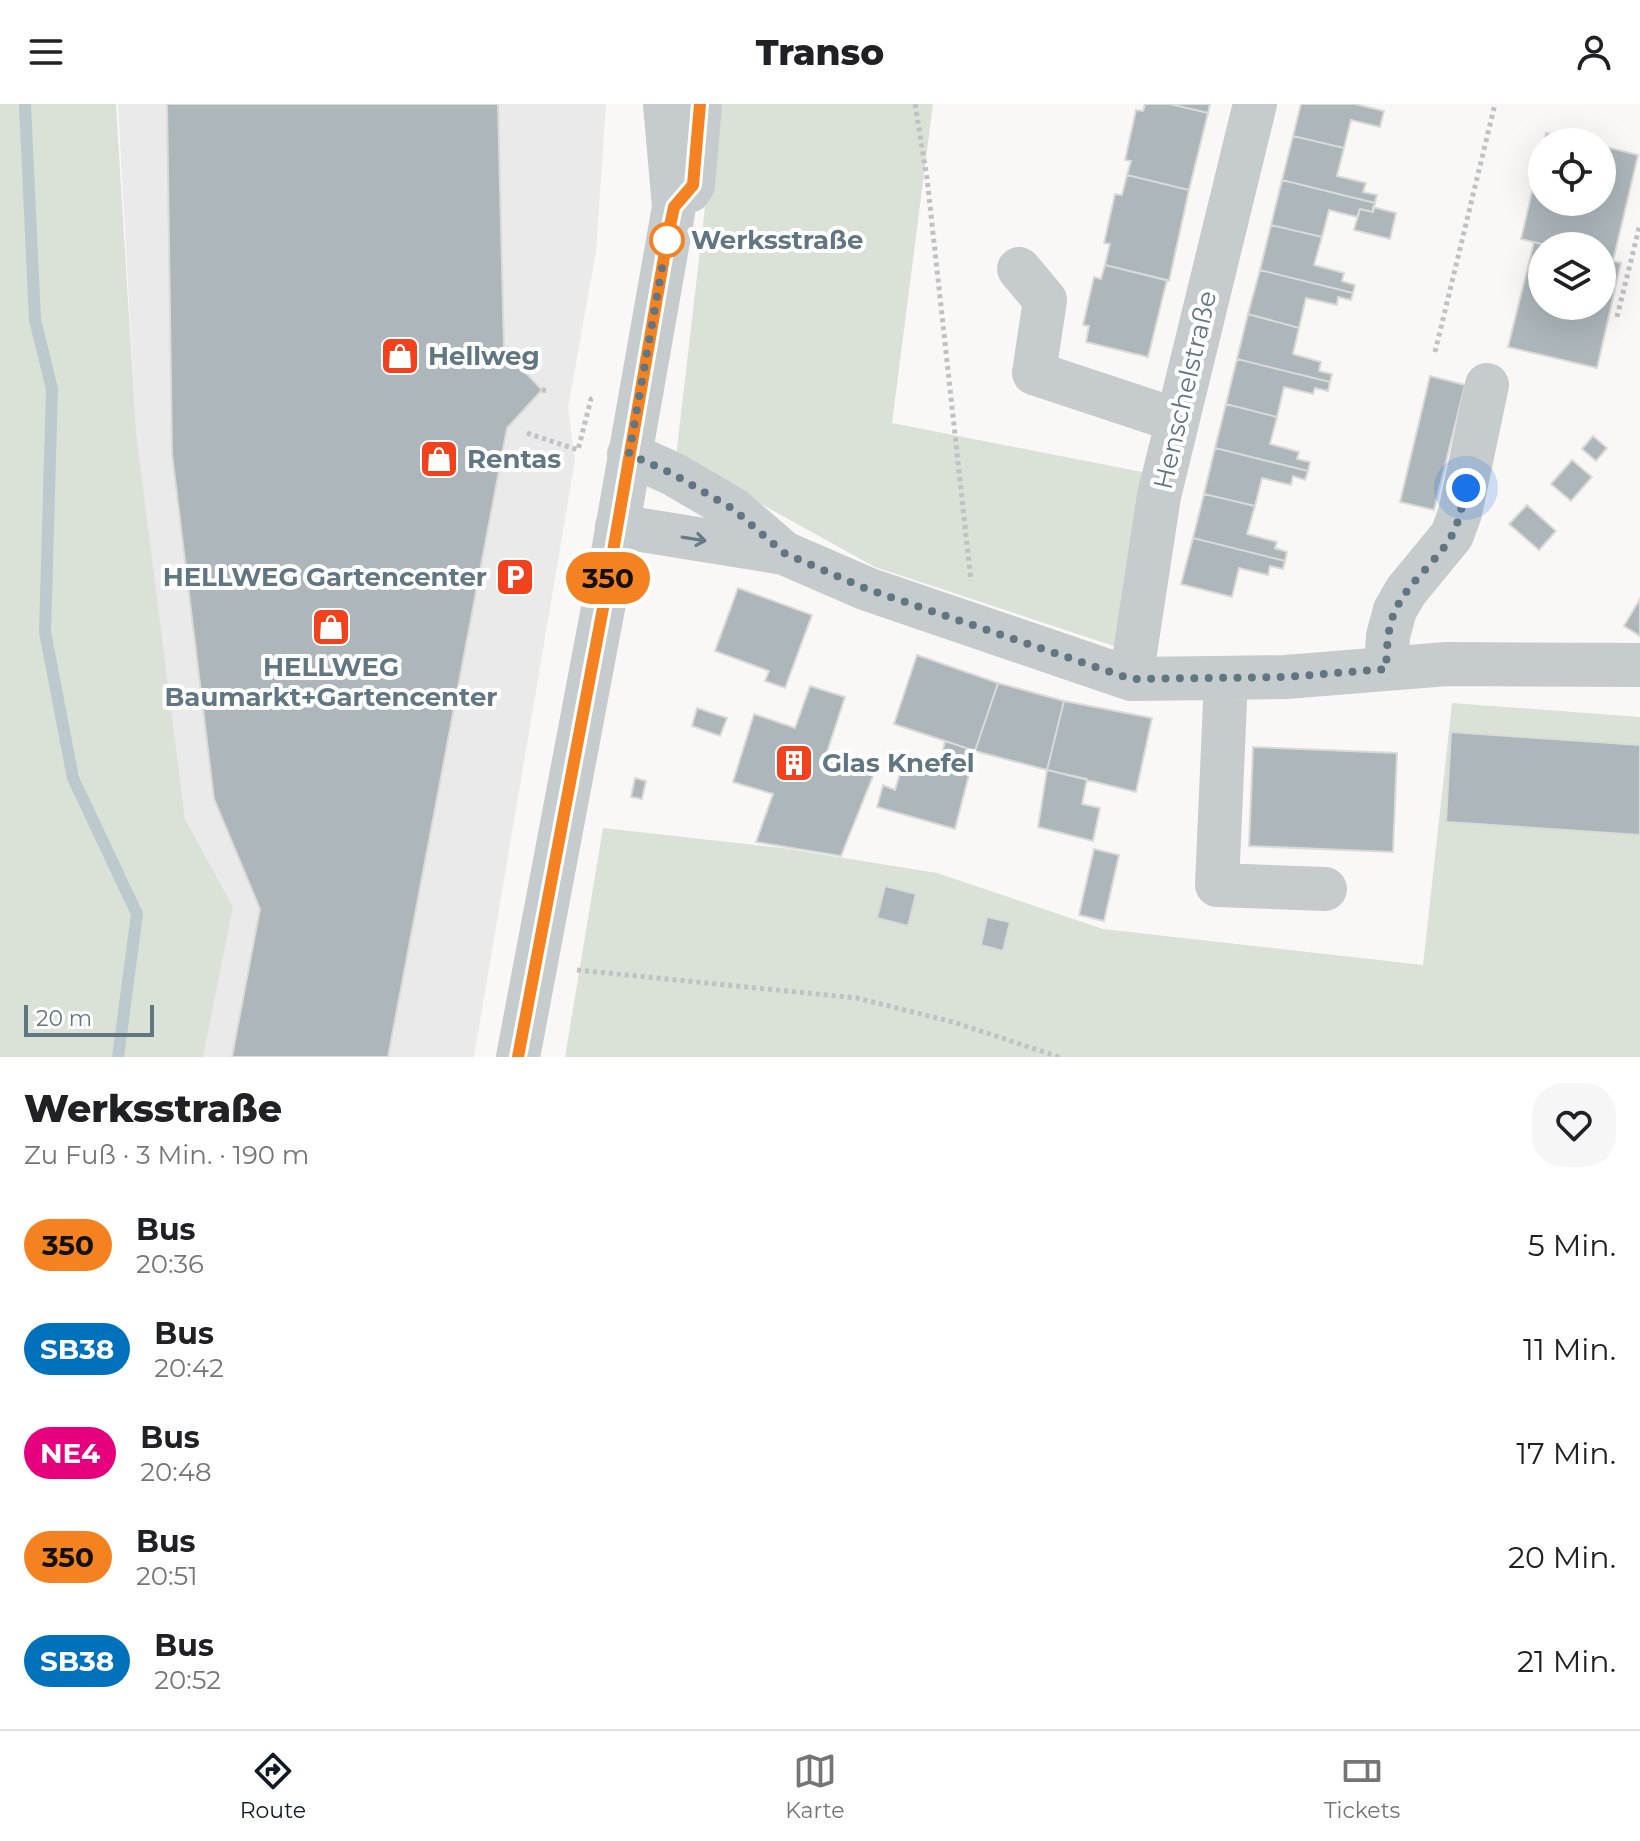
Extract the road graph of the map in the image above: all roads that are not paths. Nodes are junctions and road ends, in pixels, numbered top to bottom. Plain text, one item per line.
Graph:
1 (665, 104) edge
2 (700, 104) edge
3 (1255, 104) edge
4 (674, 207) junction
5 (1019, 269) dead end
6 (1487, 385) dead end
7 (1176, 420) junction
8 (629, 454) junction
9 (617, 526) junction
10 (784, 553) junction
11 (1640, 665) edge
12 (1386, 669) junction
13 (1131, 679) junction
14 (1226, 679) junction
15 (1325, 889) dead end
16 (518, 1057) edge

1 - 4 street
2 - 4 street
3 - 7 street, Henschelstraße
4 - 8 street
5 - 7 street
6 - 12 street
7 - 13 street, Henschelstraße
8 - 9 street
8 - 10 street
9 -> 10 street
9 - 16 street
10 - 13 street
11 - 12 street
12 - 14 street
13 - 14 street
14 - 15 street

